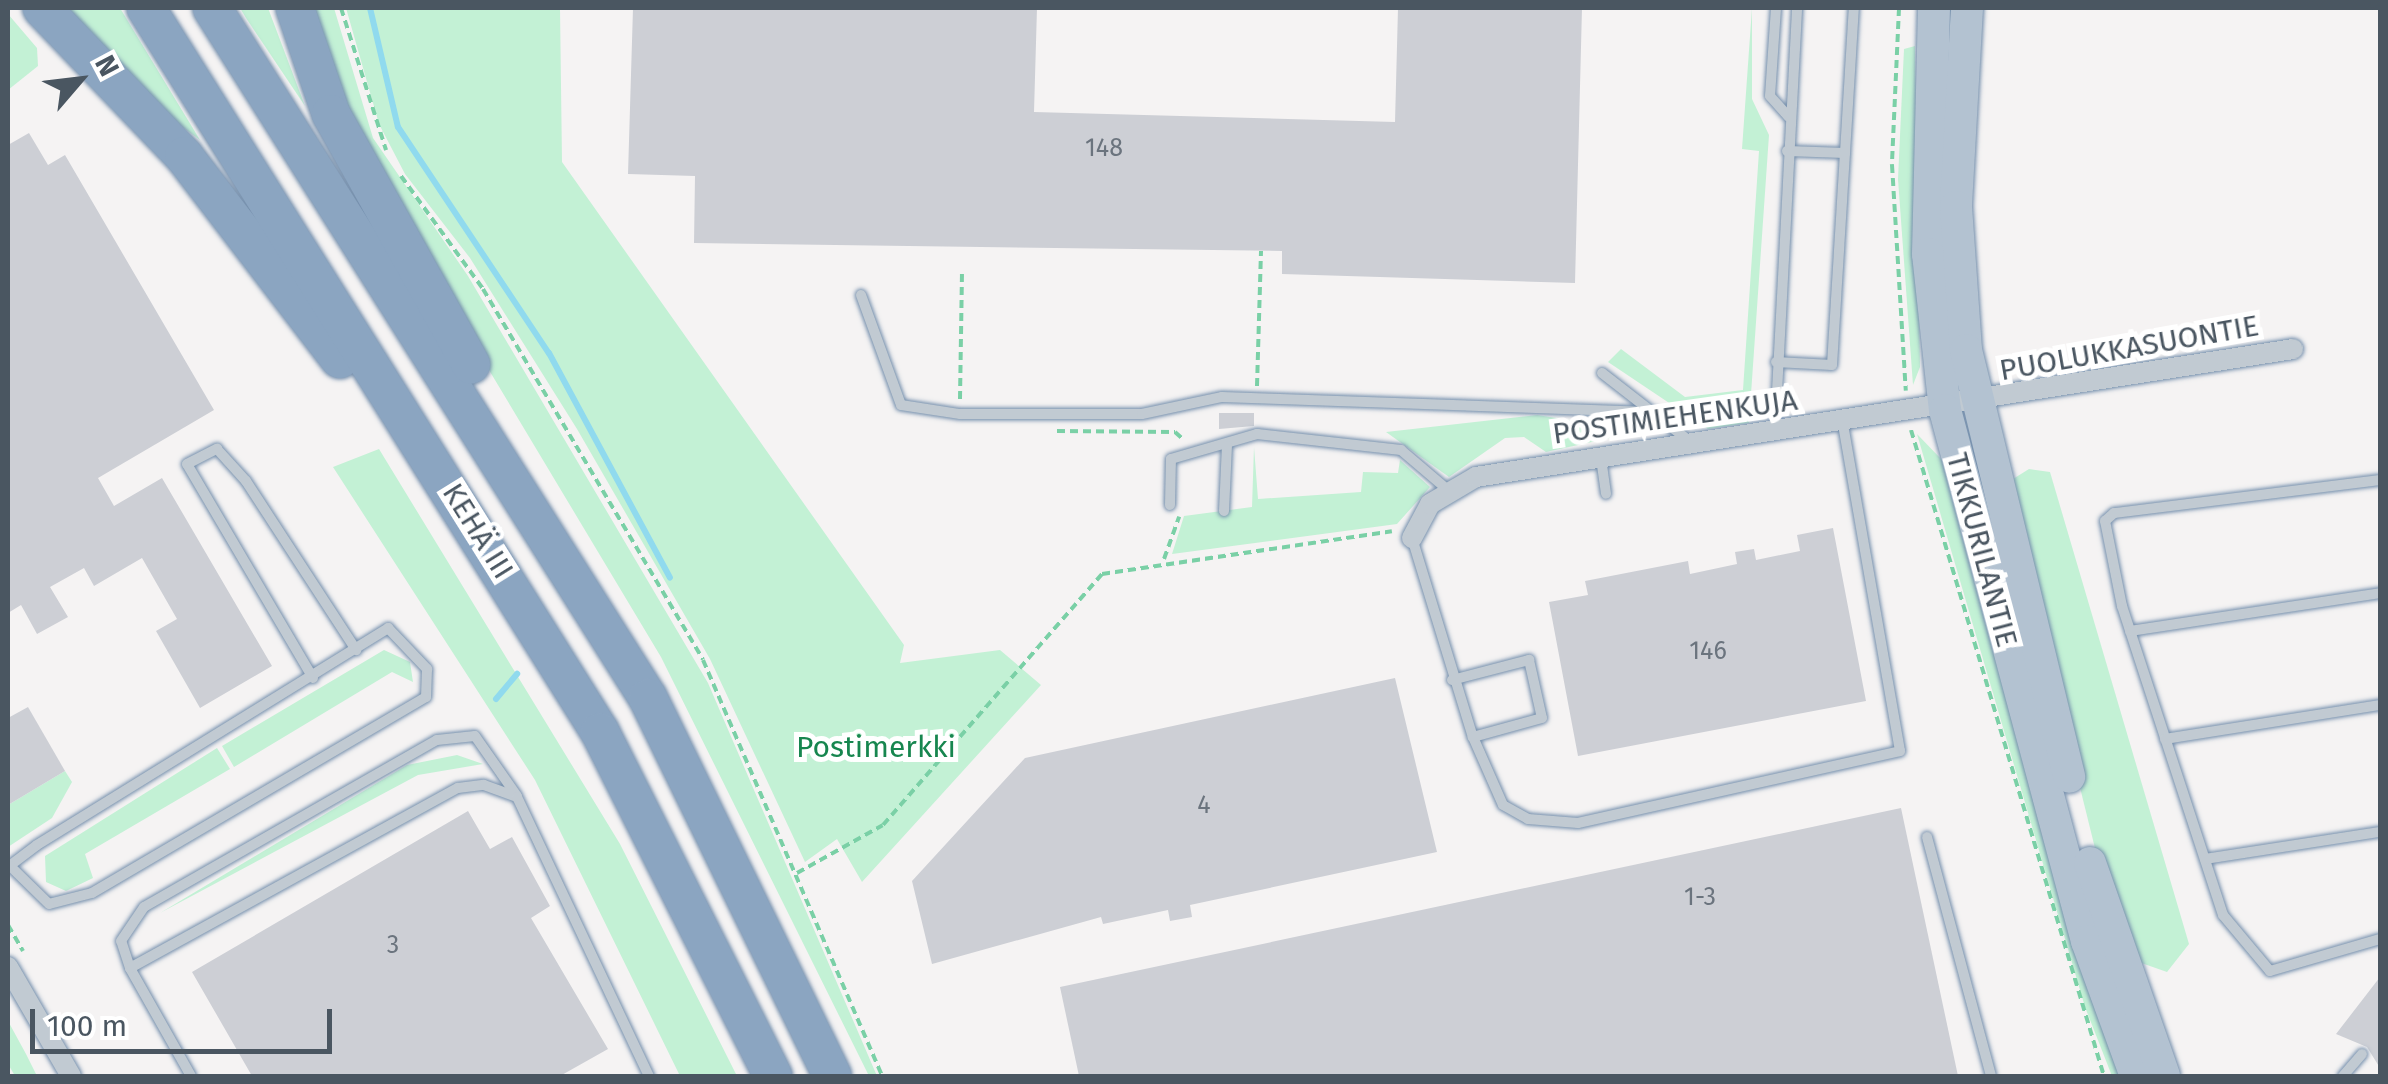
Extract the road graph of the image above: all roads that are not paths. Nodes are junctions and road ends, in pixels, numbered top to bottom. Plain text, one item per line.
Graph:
1 (42, 8) edge
2 (146, 8) edge
3 (212, 8) edge
4 (295, 8) edge
5 (1776, 8) edge
6 (1797, 8) edge
7 (1854, 8) edge
8 (1934, 8) edge
9 (1967, 8) edge
10 (1789, 117) junction
11 (1787, 151) junction
12 (1845, 153) junction
13 (861, 295) dead end
14 (2293, 349) dead end
15 (1776, 362) junction
16 (1602, 373) dead end
17 (1960, 408) junction
18 (1656, 412) junction
19 (1843, 424) junction
20 (1775, 432) junction
21 (1692, 443) junction
22 (1227, 446) junction
23 (1601, 458) junction
24 (2380, 480) edge
25 (1448, 490) junction
26 (1606, 494) dead end
27 (1170, 505) road end
28 (1224, 511) dead end
29 (472, 519) junction
30 (547, 530) junction
31 (1412, 538) joint
32 (2380, 593) edge
33 (2130, 632) junction
34 (356, 650) junction
35 (313, 678) junction
36 (1452, 680) junction
37 (2380, 706) edge
38 (1472, 737) junction
39 (2165, 739) junction
40 (517, 797) junction
41 (2380, 832) edge
42 (1927, 837) dead end
43 (2205, 860) junction
44 (9, 867) edge
45 (2380, 939) edge
46 (8, 968) edge
47 (130, 968) junction
48 (2362, 1054) dead end
49 (71, 1076) edge
50 (191, 1076) edge
51 (648, 1076) edge
52 (772, 1076) edge
53 (832, 1076) edge
54 (1991, 1076) edge
55 (2136, 1076) edge
56 (2164, 1076) edge
57 (2343, 1076) edge

1 - 29 highway
2 - 29 highway, KEHÄ III
3 - 30 highway, KEHÄ III
4 - 30 highway
5 - 10 lane
6 - 10 lane
7 - 12 lane
8 - 17 main road, TIKKURILANTIE
9 - 17 main road, TIKKURILANTIE
10 - 11 lane
11 - 12 lane
11 - 15 lane
12 - 15 lane
13 - 18 lane
14 - 17 street, PUOLUKKASUONTIE
15 - 20 lane
16 - 18 lane
17 - 19 street, POSTIMIEHENKUJA
17 - 55 main road, TIKKURILANTIE
17 - 56 main road, TIKKURILANTIE
18 - 21 lane
19 - 20 street, POSTIMIEHENKUJA
19 - 38 lane
20 - 21 street, POSTIMIEHENKUJA
21 - 23 street, POSTIMIEHENKUJA
22 - 25 lane
22 - 27 lane
22 - 28 lane
23 - 25 street, POSTIMIEHENKUJA
23 - 26 lane
24 - 33 lane
25 - 31 street
29 - 52 highway, KEHÄ III
30 - 53 highway, KEHÄ III
31 - 36 lane
32 - 33 lane
33 - 39 lane
34 - 35 lane
34 - 35 lane
34 - 44 lane
35 - 44 lane
36 - 38 lane
36 - 38 lane
37 - 39 lane
39 - 43 lane
40 - 47 lane
40 - 47 lane
40 - 51 lane
41 - 43 lane
42 - 54 lane
43 - 45 lane
46 - 49 street
47 - 50 lane
48 - 57 lane

